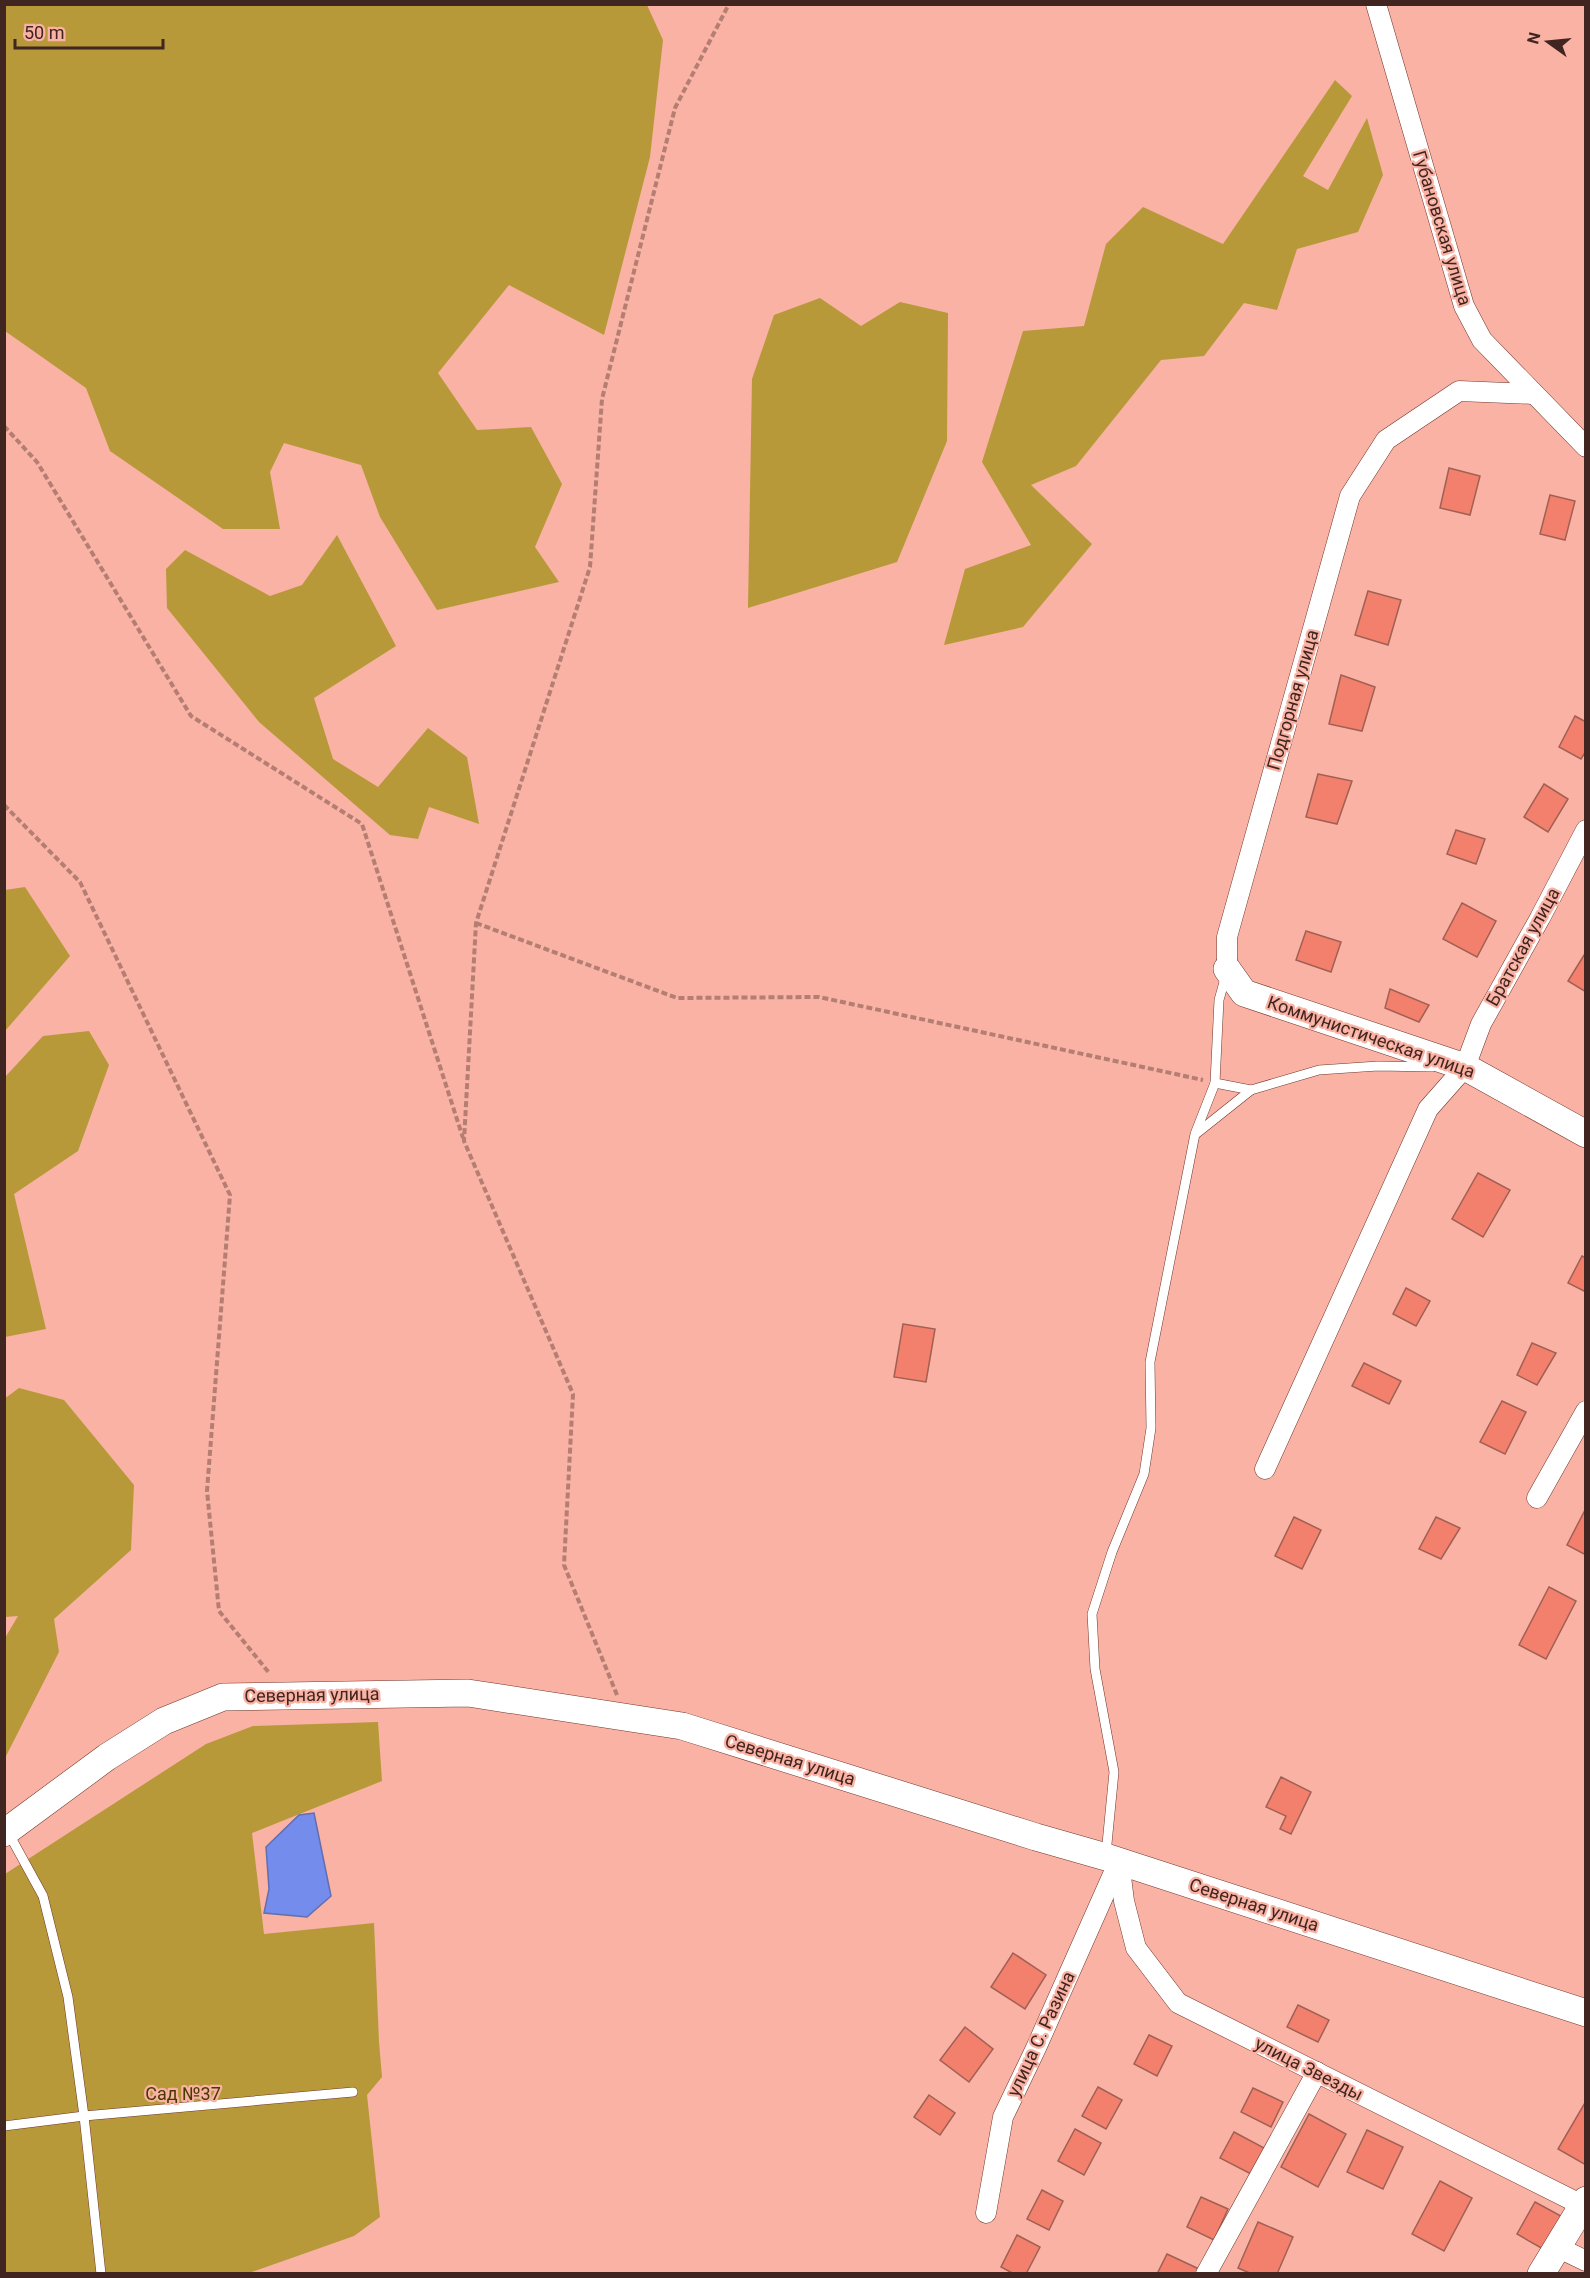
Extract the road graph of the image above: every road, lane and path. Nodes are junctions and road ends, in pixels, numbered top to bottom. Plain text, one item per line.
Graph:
1 (729, 4) edge
2 (1376, 4) edge
3 (1534, 394) junction
4 (4, 426) edge
5 (1586, 447) edge
6 (4, 805) edge
7 (1586, 830) edge
8 (476, 923) junction
9 (1227, 969) junction
10 (1465, 1067) junction
11 (1215, 1083) junction
12 (1251, 1090) junction
13 (1195, 1134) junction
14 (1586, 1134) edge
15 (464, 1141) junction
16 (1586, 1411) edge
17 (1265, 1469) dead end
18 (1537, 1498) dead end
19 (288, 1696) junction
20 (626, 1718) junction
21 (6, 1832) edge
22 (1112, 1859) junction
23 (1586, 2013) edge
24 (1317, 2072) junction
25 (353, 2092) dead end
26 (84, 2116) junction
27 (4, 2126) edge
28 (1584, 2202) edge
29 (986, 2213) dead end
30 (1557, 2247) junction
31 (1586, 2260) edge
32 (101, 2274) edge
33 (1206, 2274) edge
34 (1541, 2274) edge

1 - 8 path
2 - 3 street, Губановская улица
3 - 5 street, Губановская улица
3 - 9 street, Подгорная улица
4 - 15 path
6 - 19 path
7 - 10 street, Братская улица
8 - 11 path
8 - 15 path
9 - 10 street, Коммунистическая улица
9 - 11 lane
10 - 12 lane
10 - 14 street, Коммунистическая улица
10 - 17 street
11 - 12 lane
11 - 13 lane
12 - 13 lane
13 - 22 lane
15 - 20 path
16 - 18 street
19 - 20 street, Северная улица
19 - 21 street, Северная улица
20 - 22 street, Северная улица
21 - 26 lane
22 - 23 street, Северная улица
22 - 24 street, улица Звезды
22 - 29 street, улица С. Разина
24 - 28 street, улица Звезды
24 - 33 street
25 - 26 lane
26 - 27 lane
26 - 32 lane
28 - 30 street
30 - 31 street
30 - 34 street

